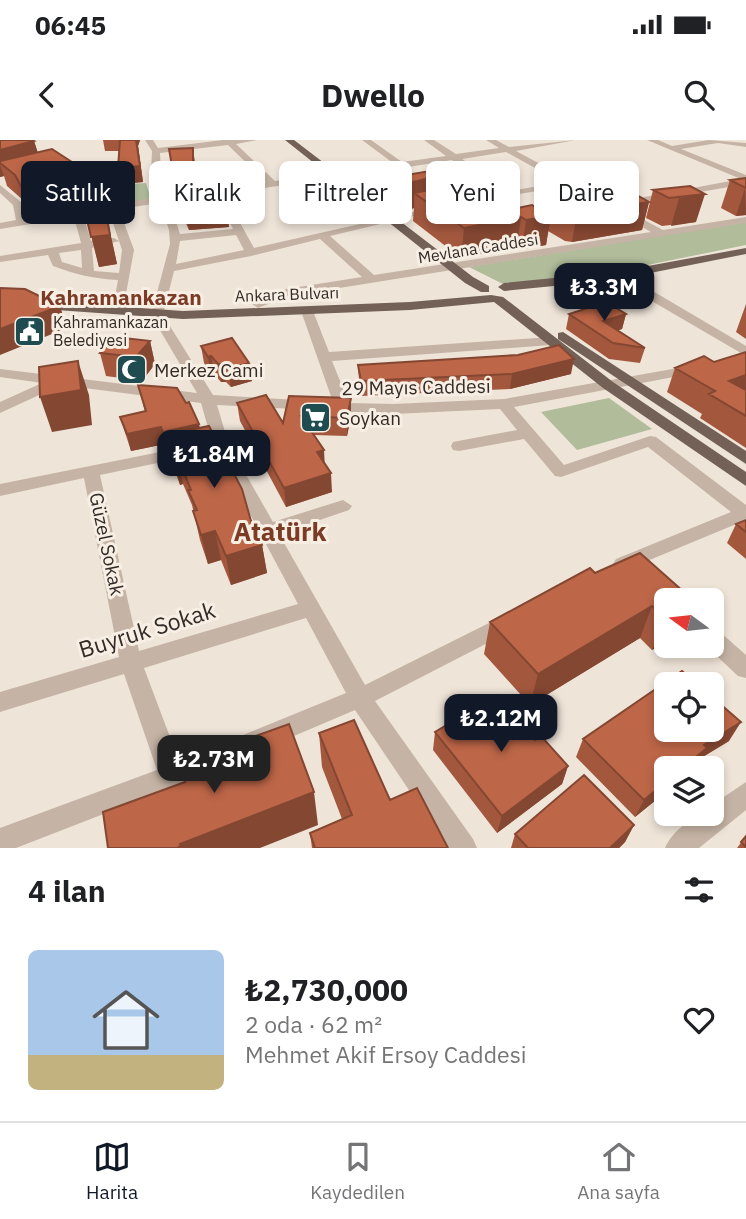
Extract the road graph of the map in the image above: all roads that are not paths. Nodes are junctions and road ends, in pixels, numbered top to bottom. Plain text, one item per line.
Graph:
1 (149, 140) edge
2 (253, 140) edge
3 (289, 140) edge
4 (303, 140) edge
5 (366, 140) edge
6 (428, 140) edge
7 (490, 140) edge
8 (572, 140) edge
9 (651, 140) edge
10 (228, 141) edge
11 (746, 145) edge
12 (671, 148) junction
13 (509, 150) junction
14 (156, 151) junction
15 (456, 157) junction
16 (156, 161) edge
17 (319, 161) edge
18 (325, 161) edge
19 (396, 161) edge
20 (462, 161) edge
21 (534, 163) edge
22 (412, 164) edge
23 (13, 179) edge
24 (746, 180) edge
25 (0, 182) edge
26 (279, 184) edge
27 (274, 185) junction
28 (265, 186) edge
29 (0, 188) edge
30 (639, 201) edge
31 (21, 218) edge
32 (746, 220) edge
33 (639, 221) edge
34 (21, 223) edge
35 (81, 224) edge
36 (119, 224) edge
37 (171, 224) edge
38 (236, 224) edge
39 (365, 224) edge
40 (402, 224) edge
41 (0, 226) edge
42 (240, 231) junction
43 (663, 234) junction
44 (321, 235) junction
45 (175, 238) junction
46 (124, 239) junction
47 (555, 242) dead end
48 (86, 245) junction
49 (567, 250) junction
50 (746, 251) edge
51 (53, 252) junction
52 (251, 253) junction
53 (0, 259) edge
54 (746, 260) edge
55 (458, 267) junction
56 (169, 268) junction
57 (88, 272) junction
58 (124, 276) junction
59 (372, 280) junction
60 (630, 282) junction
61 (498, 293) junction
62 (0, 294) edge
63 (0, 302) edge
64 (120, 302) junction
65 (258, 304) junction
66 (158, 310) junction
67 (307, 311) junction
68 (551, 341) junction
69 (746, 352) edge
70 (324, 357) junction
71 (707, 367) edge
72 (0, 373) edge
73 (60, 380) junction
74 (628, 381) junction
75 (608, 385) junction
76 (208, 400) junction
77 (504, 404) junction
78 (0, 408) edge
79 (342, 408) junction
80 (528, 433) junction
81 (221, 445) junction
82 (459, 446) dead end
83 (746, 459) edge
84 (91, 472) junction
85 (746, 480) edge
86 (0, 490) edge
87 (343, 506) dead end
88 (746, 514) edge
89 (270, 530) junction
90 (628, 562) junction
91 (604, 574) edge
92 (645, 577) edge
93 (310, 608) junction
94 (531, 611) edge
95 (724, 649) edge
96 (131, 663) junction
97 (746, 669) edge
98 (360, 698) junction
99 (0, 702) edge
100 (172, 776) junction
101 (746, 793) edge
102 (0, 841) edge
103 (464, 848) edge
104 (678, 848) edge

1 - 14 street
2 - 10 street
3 - 17 main road
4 - 18 main road
5 - 19 street
6 - 15 street
7 - 13 street
8 - 13 street
9 - 12 street
10 - 14 street
10 - 27 street
11 - 12 street
12 - 24 street
13 - 15 street
13 - 21 street
14 - 16 street
15 - 20 street
15 - 22 street
23 - 25 street
24 - 30 street
26 - 27 street
27 - 28 street
29 - 31 street
32 - 43 street, Mevlana Caddesi
33 - 43 street
34 - 41 street
35 - 48 street
36 - 46 street
37 - 45 street
38 - 42 street
39 - 44 street
40 - 55 main road
42 - 45 street
42 - 52 street
43 - 49 street, Mevlana Caddesi
44 - 52 street
44 - 59 street
45 - 56 street
46 - 48 street
46 - 58 street
47 - 49 street
48 - 51 street
48 - 57 street
49 - 55 street, Mevlana Caddesi
50 - 61 main road, Ankara Bulvarı
51 - 53 street
51 - 57 street
52 - 56 street
54 - 60 main road, Ankara Bulvarı
55 - 59 street, Mevlana Caddesi
55 - 61 main road
56 - 66 street
57 - 58 street
58 - 64 street
59 - 65 street, Mevlana Caddesi
60 - 61 main road, Ankara Bulvarı
60 - 69 street
61 - 65 main road, Ankara Bulvarı
61 - 67 main road, Ankara Bulvarı
61 - 68 main road
61 - 74 main road
62 - 64 main road, Ankara Bulvarı
63 - 66 main road, Ankara Bulvarı
64 - 66 main road, Ankara Bulvarı
65 - 66 main road, Ankara Bulvarı
66 - 67 main road, Ankara Bulvarı
66 - 76 street
67 - 70 street
68 - 70 street
68 - 75 main road
70 - 79 street
71 - 74 street, 29 Mayıs Caddesi
72 - 73 street, 29 Mayıs Caddesi
73 - 76 street, 29 Mayıs Caddesi
73 - 78 street
74 - 75 street, 29 Mayıs Caddesi
74 - 83 main road
75 - 77 street, 29 Mayıs Caddesi
75 - 85 main road
76 - 79 street, 29 Mayıs Caddesi
76 - 81 street
77 - 79 street, 29 Mayıs Caddesi
77 - 80 street
80 - 82 street
80 - 88 street
81 - 84 street
81 - 89 street
84 - 86 street
84 - 96 street, Güzel Sokak
87 - 89 street
88 - 90 street
89 - 93 street
90 - 91 street
90 - 92 street
93 - 96 street, Buyruk Sokak
93 - 98 street
94 - 98 street
95 - 97 street
96 - 99 street, Buyruk Sokak
96 - 100 street, Güzel Sokak
98 - 100 street
98 - 103 street
100 - 102 street
101 - 104 street

